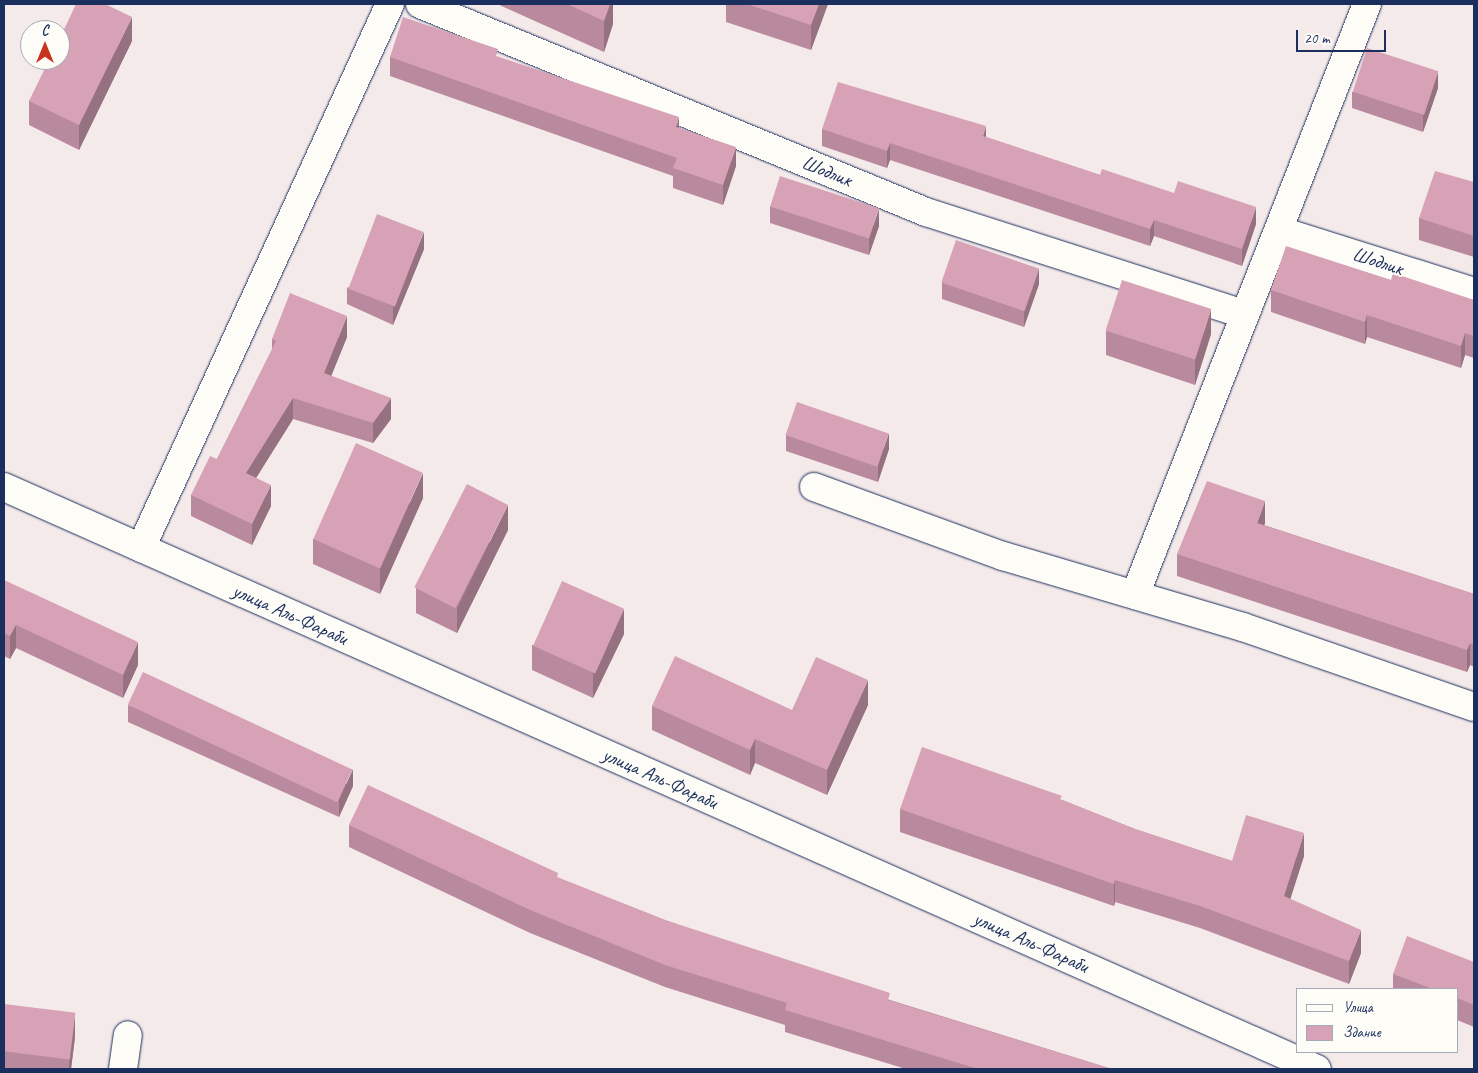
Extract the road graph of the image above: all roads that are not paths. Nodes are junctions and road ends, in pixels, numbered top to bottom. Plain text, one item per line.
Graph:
1 (390, 4) edge
2 (420, 4) edge
3 (1367, 4) edge
4 (1281, 231) junction
5 (1474, 292) edge
6 (1243, 314) junction
7 (4, 487) edge
8 (814, 487) dead end
9 (142, 548) junction
10 (1135, 595) junction
11 (1474, 707) edge
12 (128, 1035) dead end
13 (123, 1069) edge
14 (1317, 1069) edge

1 - 9 street
2 - 6 street, Шодлик
3 - 4 street
4 - 5 street, Шодлик
4 - 6 street
6 - 10 street
7 - 9 street, улица Аль-Фараби
8 - 10 street
9 - 14 street, улица Аль-Фараби
10 - 11 street
12 - 13 street

